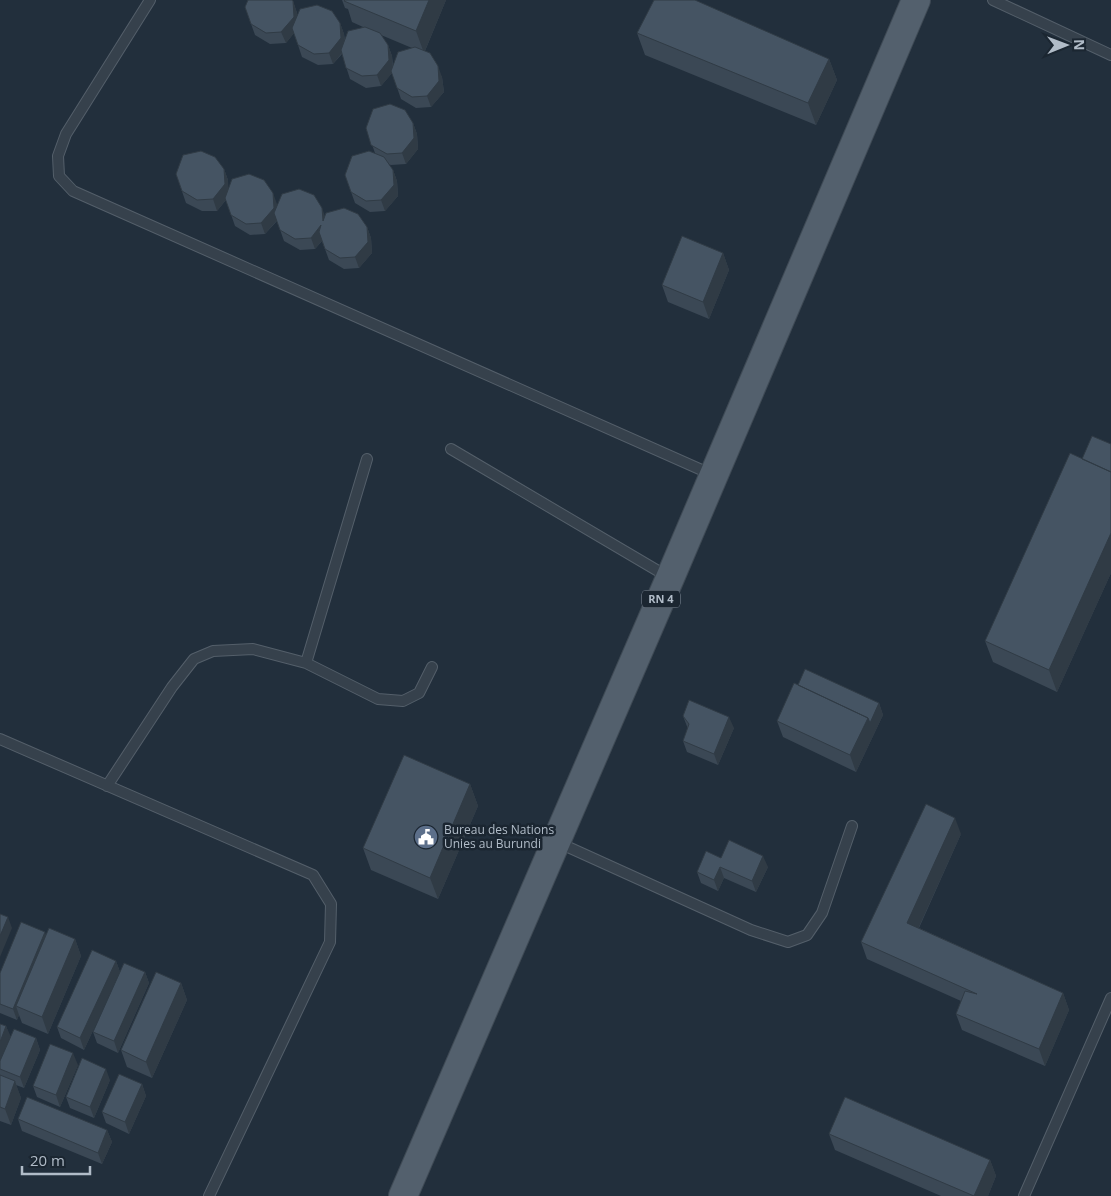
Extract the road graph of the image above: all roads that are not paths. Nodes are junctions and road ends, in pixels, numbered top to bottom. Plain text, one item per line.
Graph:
1 (150, 0) edge
2 (916, 0) edge
3 (993, 0) edge
4 (1111, 55) edge
5 (451, 449) dead end
6 (367, 459) dead end
7 (713, 475) junction
8 (670, 578) junction
9 (306, 663) junction
10 (432, 667) dead end
11 (0, 739) edge
12 (107, 786) junction
13 (852, 826) dead end
14 (556, 842) junction
15 (1111, 998) edge
16 (209, 1196) edge
17 (403, 1196) edge
18 (1024, 1196) edge

1 - 7 lane
2 - 7 main road, RN 4
3 - 4 lane
5 - 8 lane
6 - 9 lane
7 - 8 main road, RN 4
8 - 14 main road, RN 4
9 - 10 lane
9 - 12 lane
11 - 12 lane
12 - 16 lane
13 - 14 lane
14 - 17 main road, RN 4
15 - 18 lane

